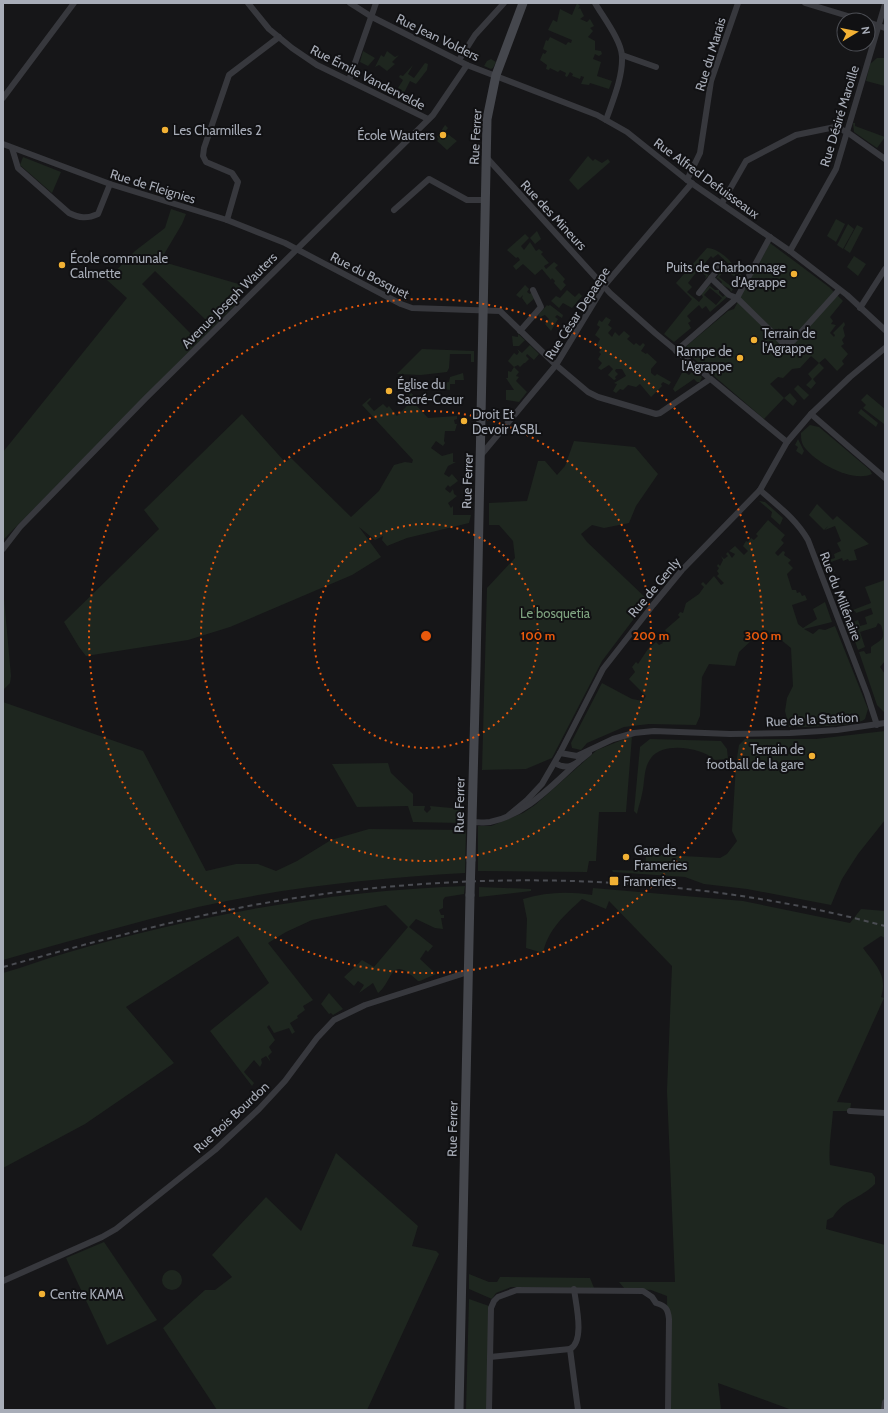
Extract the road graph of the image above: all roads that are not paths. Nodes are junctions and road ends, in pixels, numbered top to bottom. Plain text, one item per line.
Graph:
1 (74, 3) edge
2 (248, 3) edge
3 (350, 3) edge
4 (376, 3) edge
5 (504, 3) edge
6 (523, 3) edge
7 (595, 3) edge
8 (738, 3) edge
9 (805, 3) edge
10 (885, 4) edge
11 (836, 12) edge
12 (372, 17) junction
13 (878, 25) junction
14 (885, 28) edge
15 (279, 37) junction
16 (622, 55) junction
17 (459, 60) junction
18 (467, 65) junction
19 (656, 67) dead end
20 (496, 75) junction
21 (349, 80) junction
22 (3, 98) edge
23 (428, 120) junction
24 (606, 120) junction
25 (847, 132) junction
26 (3, 144) edge
27 (12, 148) junction
28 (487, 158) junction
29 (885, 159) edge
30 (690, 182) junction
31 (110, 184) junction
32 (486, 200) junction
33 (722, 203) junction
34 (394, 210) dead end
35 (227, 220) junction
36 (770, 237) junction
37 (297, 250) junction
38 (790, 251) junction
39 (722, 264) dead end
40 (885, 269) edge
41 (711, 278) junction
42 (604, 286) junction
43 (533, 290) dead end
44 (839, 290) junction
45 (699, 293) dead end
46 (736, 298) junction
47 (860, 308) junction
48 (484, 312) junction
49 (885, 330) edge
50 (520, 331) junction
51 (885, 348) edge
52 (676, 350) junction
53 (556, 365) junction
54 (710, 379) junction
55 (811, 414) junction
56 (787, 442) junction
57 (481, 455) junction
58 (885, 478) edge
59 (760, 490) junction
60 (3, 549) edge
61 (885, 723) edge
62 (877, 725) junction
63 (598, 746) junction
64 (560, 753) junction
65 (578, 762) junction
66 (555, 763) junction
67 (509, 815) junction
68 (472, 822) junction
69 (468, 972) junction
70 (850, 1111) dead end
71 (885, 1113) edge
72 (3, 1281) edge
73 (574, 1290) junction
74 (570, 1349) junction
75 (490, 1357) junction
76 (885, 1402) edge
77 (459, 1410) edge
78 (490, 1410) edge
79 (578, 1410) edge
80 (668, 1410) edge
81 (884, 1410) edge

1 - 22 street
2 - 15 street, Rue Émile Vandervelde
3 - 12 street, Rue Jean Volders
4 - 12 street
5 - 17 street
6 - 20 main road, Rue Ferrer
7 - 16 street
8 - 30 street, Rue du Marais
9 - 11 street
10 - 13 street, Rue Désiré Maroille
12 - 17 street, Rue Jean Volders
12 - 21 street
13 - 14 street
13 - 25 street, Rue Désiré Maroille
15 - 21 street, Rue Émile Vandervelde
15 - 35 street
16 - 19 street
16 - 24 street
17 - 18 street, Rue Jean Volders
18 - 20 street, Rue Jean Volders
18 - 23 street, Avenue Joseph Wauters
20 - 24 street, Rue Alfred Defuisseaux
20 - 28 main road, Rue Ferrer
21 - 23 street, Rue Émile Vandervelde
23 - 37 street, Avenue Joseph Wauters
24 - 30 street, Rue Alfred Defuisseaux
25 - 29 street
25 - 33 street
25 - 38 street, Rue Désiré Maroille
26 - 27 street, Rue de Fleignies
27 - 31 street, Rue de Fleignies
27 - 31 street
28 - 32 main road, Rue Ferrer
28 - 42 street, Rue des Mineurs
30 - 33 street, Rue Alfred Defuisseaux
30 - 42 street, Rue César Depaepe
31 - 35 street, Rue de Fleignies
32 - 34 street
32 - 48 main road, Rue Ferrer
33 - 36 street, Rue Alfred Defuisseaux
35 - 37 street, Rue de Fleignies
36 - 38 street, Rue Alfred Defuisseaux
36 - 46 street
37 - 48 street, Rue du Bosquet
37 - 60 street, Avenue Joseph Wauters
38 - 44 street, Rue Alfred Defuisseaux
39 - 41 street
40 - 47 street
41 - 45 street
41 - 46 street
42 - 52 street, Rue des Mineurs
42 - 53 street, Rue César Depaepe
43 - 50 street
44 - 46 street
44 - 47 street, Rue Alfred Defuisseaux
46 - 52 street
47 - 49 street, Rue Alfred Defuisseaux
48 - 50 street, Rue du Bosquet
48 - 57 main road, Rue Ferrer
50 - 53 street, Rue du Bosquet
51 - 55 street, Rue de Genly
52 - 54 street, Rue des Mineurs
53 - 54 street, Rue du Bosquet
53 - 57 street, Rue César Depaepe
54 - 56 street, Rue des Mineurs
55 - 56 street, Rue de Genly
55 - 58 street
56 - 59 street, Rue de Genly
57 - 68 main road, Rue Ferrer
59 - 62 street, Rue du Millénaire
59 - 64 street, Rue de Genly
61 - 62 street, Rue de la Station
62 - 63 street, Rue de la Station
63 - 64 street
63 - 65 street
64 - 66 street, Rue de Genly
65 - 66 street
65 - 67 street
66 - 67 street, Rue de Genly
67 - 68 street
68 - 69 main road, Rue Ferrer, bridge
69 - 72 street, Rue Bois Bourdon
69 - 77 main road, Rue Ferrer
70 - 71 street
73 - 74 street
73 - 75 street
73 - 80 street
74 - 75 street
74 - 79 street
75 - 78 street
76 - 81 street

